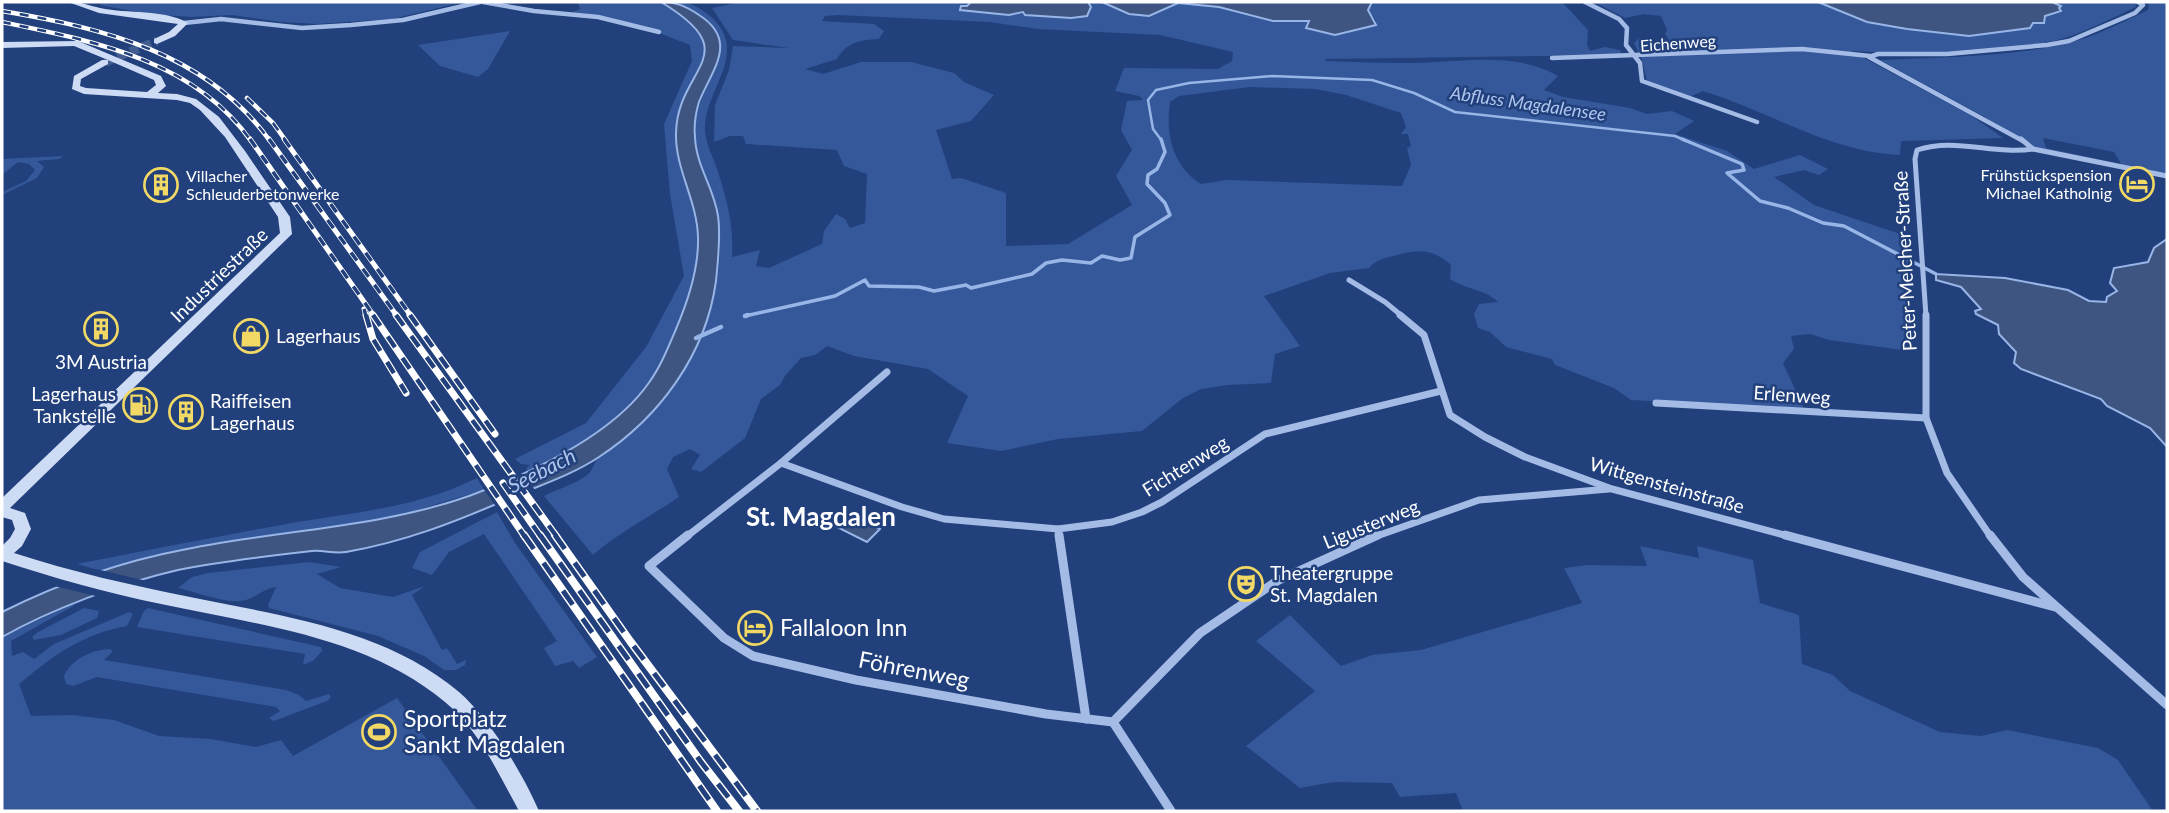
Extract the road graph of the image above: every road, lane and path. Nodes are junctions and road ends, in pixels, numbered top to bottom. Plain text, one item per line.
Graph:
1 (72, 2) edge
2 (482, 2) edge
3 (1585, 2) edge
4 (2138, 2) edge
5 (466, 3) edge
6 (184, 23) junction
7 (659, 32) dead end
8 (158, 41) tunnel mouth
9 (2, 45) edge
10 (1870, 55) junction
11 (1634, 56) junction
12 (1552, 58) dead end
13 (105, 62) tunnel mouth
14 (149, 95) junction
15 (1757, 122) dead end
16 (2032, 149) junction
17 (2167, 176) edge
18 (1349, 280) dead end
19 (887, 372) dead end
20 (1441, 391) junction
21 (1656, 403) dead end
22 (1926, 418) junction
23 (780, 463) junction
24 (1612, 489) junction
25 (2, 509) edge
26 (1058, 529) junction
27 (2, 555) edge
28 (2056, 607) junction
29 (2167, 705) edge
30 (1086, 719) junction
31 (1113, 722) junction
32 (529, 811) edge
33 (1171, 811) edge

1 - 6 street
2 - 5 street
2 - 7 street
3 - 11 street
4 - 10 street
5 - 6 street
6 - 8 street
9 - 14 street
10 - 11 street, Eichenweg
10 - 16 street
11 - 12 street
11 - 15 street, Eichenweg
13 - 14 street
14 - 25 street, Industriestraße
16 - 17 street
16 - 22 street, Peter-Melcher-Straße
18 - 20 street, Wittgensteinstraße
19 - 23 street, Föhrenweg
20 - 24 street, Wittgensteinstraße
20 - 26 street, Fichtenweg
21 - 22 street, Erlenweg
22 - 28 street, Peter-Melcher-Straße
23 - 26 street, Fichtenweg
23 - 30 street, Föhrenweg
24 - 28 street, Wittgensteinstraße
24 - 31 street, Ligusterweg
25 - 27 street
26 - 30 street
27 - 32 street
28 - 29 street, Peter-Melcher-Straße
30 - 31 street, Föhrenweg
31 - 33 street

